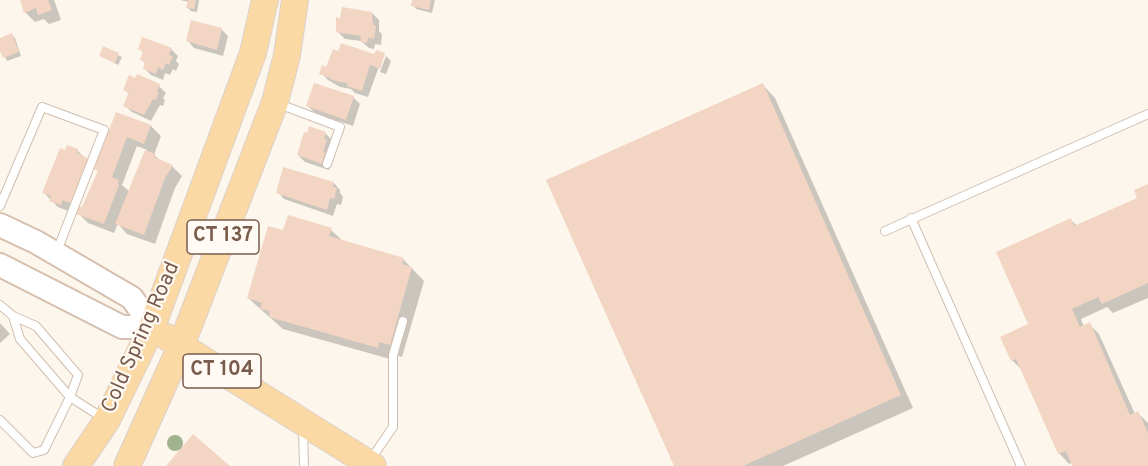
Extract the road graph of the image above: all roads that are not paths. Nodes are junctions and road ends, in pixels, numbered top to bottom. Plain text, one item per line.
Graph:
1 (265, 0) edge
2 (295, 0) edge
3 (275, 102) junction
4 (1148, 114) edge
5 (327, 164) dead end
6 (0, 206) edge
7 (911, 218) junction
8 (0, 225) edge
9 (885, 231) dead end
10 (57, 253) junction
11 (0, 265) edge
12 (0, 305) edge
13 (13, 316) junction
14 (403, 321) dead end
15 (152, 327) junction
16 (182, 346) junction
17 (70, 397) junction
18 (0, 420) edge
19 (107, 420) junction
20 (303, 422) junction
21 (370, 465) edge
22 (76, 466) edge
23 (127, 466) edge
24 (303, 466) edge
25 (1021, 466) edge

1 - 15 main road, Cold Spring Road / CT 137
2 - 3 main road, Cold Spring Road / CT 137
3 - 5 lane
3 - 16 main road, Cold Spring Road / CT 137
4 - 7 lane
6 - 10 lane
7 - 9 lane
7 - 25 lane
8 - 10 main road
10 - 15 main road
11 - 15 main road
12 - 13 lane
13 - 17 lane
13 - 17 lane
14 - 21 lane
15 - 16 main road, CT 104
15 - 19 main road, Cold Spring Road / CT 137
16 - 20 main road, CT 104
16 - 23 main road, Cold Spring Road / CT 137
17 - 18 lane
17 - 19 lane
19 - 22 main road, Cold Spring Road / CT 137
20 - 21 main road, CT 104
20 - 24 lane

